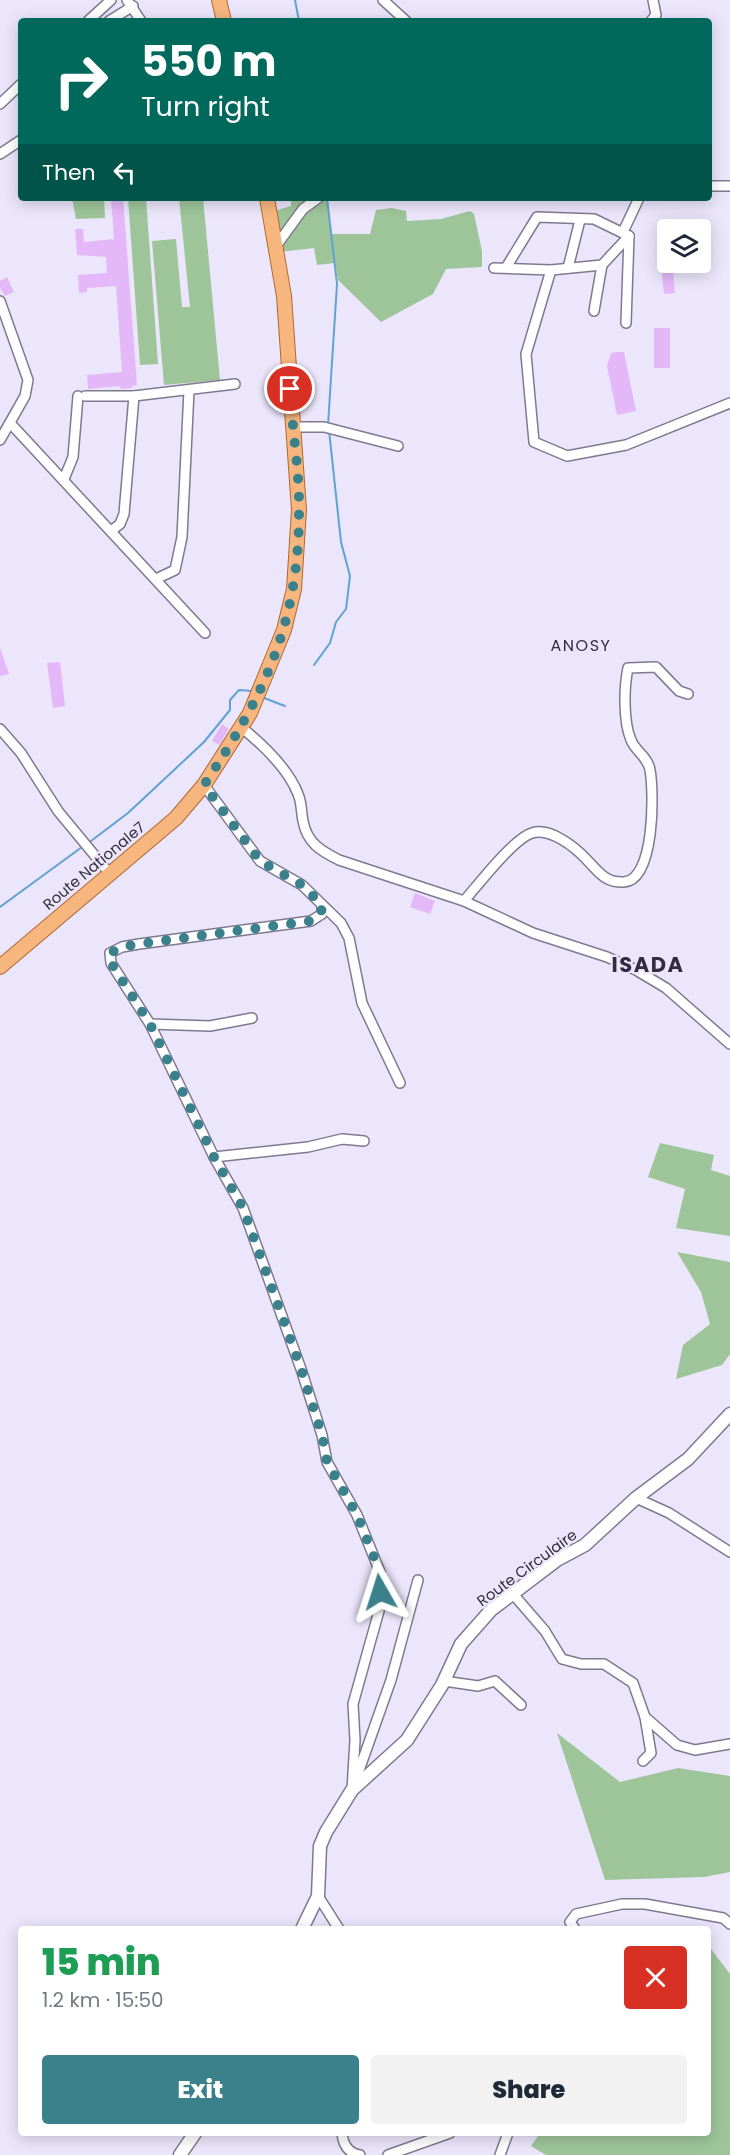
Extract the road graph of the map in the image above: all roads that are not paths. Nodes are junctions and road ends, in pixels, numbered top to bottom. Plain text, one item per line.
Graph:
1 (111, 0) edge
2 (219, 0) edge
3 (383, 0) edge
4 (653, 0) edge
5 (130, 3) edge
6 (91, 18) edge
7 (112, 18) edge
8 (139, 18) edge
9 (223, 18) edge
10 (403, 18) edge
11 (654, 18) edge
12 (18, 87) edge
13 (0, 104) edge
14 (18, 142) edge
15 (0, 154) edge
16 (712, 186) edge
17 (730, 186) edge
18 (268, 201) edge
19 (314, 201) edge
20 (638, 201) edge
21 (580, 220) junction
22 (626, 234) junction
23 (276, 246) junction
24 (602, 265) junction
25 (507, 266) junction
26 (494, 268) dead end
27 (568, 268) junction
28 (551, 270) junction
29 (0, 301) edge
30 (594, 311) dead end
31 (626, 323) dead end
32 (235, 384) dead end
33 (189, 390) junction
34 (134, 396) junction
35 (730, 403) edge
36 (11, 424) junction
37 (293, 427) junction
38 (0, 440) edge
39 (398, 446) dead end
40 (64, 479) junction
41 (111, 531) junction
42 (156, 579) junction
43 (205, 633) dead end
44 (688, 694) dead end
45 (241, 727) junction
46 (0, 729) edge
47 (204, 785) junction
48 (110, 874) junction
49 (465, 901) junction
50 (322, 905) junction
51 (0, 967) edge
52 (252, 1018) dead end
53 (150, 1024) junction
54 (730, 1044) edge
55 (400, 1083) dead end
56 (364, 1141) dead end
57 (214, 1157) junction
58 (730, 1414) edge
59 (636, 1498) junction
60 (730, 1552) edge
61 (418, 1580) dead end
62 (513, 1594) junction
63 (444, 1681) junction
64 (521, 1705) dead end
65 (645, 1717) junction
66 (730, 1744) edge
67 (643, 1761) dead end
68 (352, 1790) junction
69 (318, 1896) junction
70 (730, 1924) edge
71 (303, 1926) edge
72 (337, 1926) edge
73 (573, 1926) edge
74 (193, 2136) edge
75 (342, 2136) edge
76 (442, 2136) edge
77 (507, 2136) edge
78 (180, 2155) edge
79 (360, 2155) edge
80 (388, 2155) edge
81 (500, 2155) edge

1 - 6 street
2 - 9 main road
3 - 10 street
4 - 11 street
5 - 7 street
5 - 8 street
12 - 13 street
14 - 15 street
16 - 17 street
18 - 23 main road, Route Nationale7
19 - 23 street
20 - 22 street
21 - 22 street
21 - 25 street
21 - 27 street
22 - 24 street
22 - 31 street
23 - 37 main road, Route Nationale7
24 - 27 street
24 - 30 street
25 - 26 street
25 - 28 street
27 - 28 street
28 - 35 street
29 - 36 street
32 - 33 street
33 - 34 street
33 - 42 street
34 - 40 street
34 - 41 street
36 - 38 street
36 - 40 street
37 - 39 street
37 - 45 main road, Route Nationale7
40 - 41 street
41 - 42 street
42 - 43 street
44 - 49 street
45 - 47 main road, Route Nationale7
45 - 49 street
46 - 48 street
47 - 48 main road, Route Nationale7
47 - 50 street
48 - 51 main road, Route Nationale7
49 - 54 street
50 - 53 street
50 - 55 street
52 - 53 street
53 - 57 street
56 - 57 street
57 - 68 street
58 - 59 street, Route Circulaire
59 - 60 street
59 - 62 street, Route Circulaire
61 - 68 street
62 - 63 street, Route Circulaire
62 - 65 street
63 - 64 street
63 - 68 street, Route Circulaire
65 - 66 street
65 - 67 street
68 - 69 street, Route Circulaire
69 - 71 street, Route Circulaire
69 - 72 street
70 - 73 street
74 - 78 street
75 - 79 street
76 - 80 street
77 - 81 street

